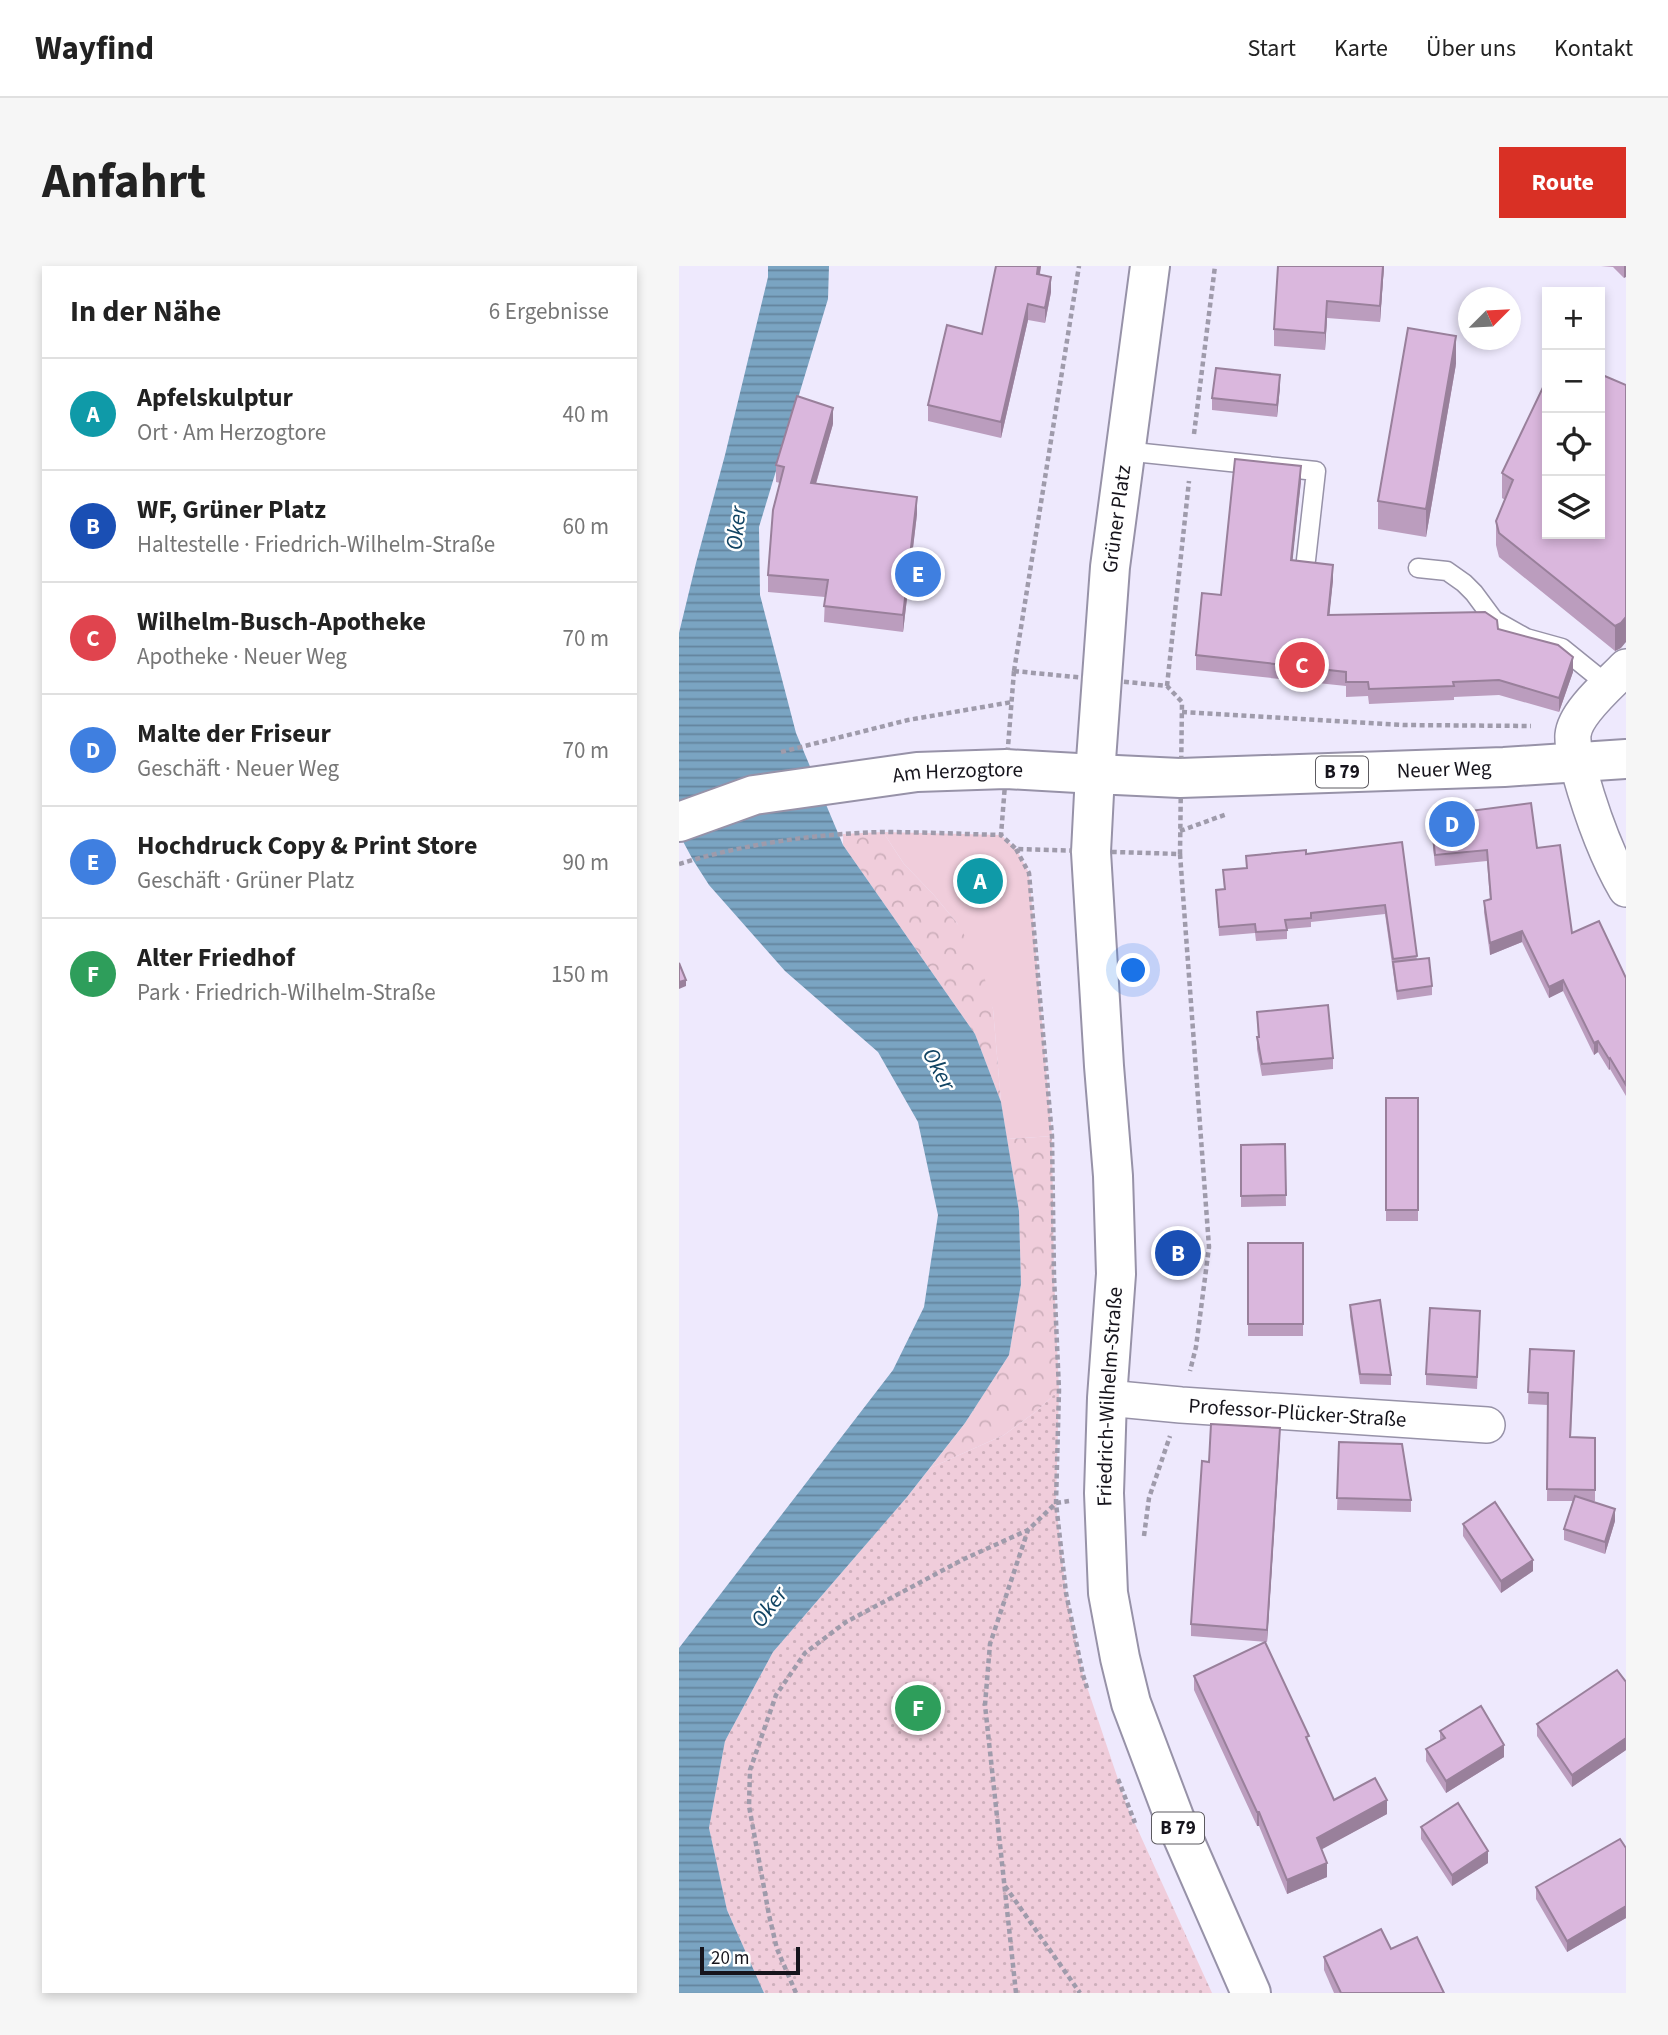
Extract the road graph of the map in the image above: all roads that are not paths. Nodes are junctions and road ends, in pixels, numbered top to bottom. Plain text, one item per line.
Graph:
1 (1150, 266) edge
2 (1124, 451) junction
3 (1305, 560) edge
4 (1418, 568) dead end
5 (1617, 676) edge
6 (1626, 759) edge
7 (1577, 761) junction
8 (1095, 774) junction
9 (679, 822) edge
10 (1626, 889) edge
11 (1107, 1398) junction
12 (1487, 1425) dead end
13 (1251, 1993) edge

1 - 2 main road, Grüner Platz
2 - 3 lane
2 - 8 main road, Grüner Platz
4 - 5 lane
5 - 7 street
6 - 7 main road, Neuer Weg / B 79
7 - 8 main road, Neuer Weg / B 79
7 - 10 street
8 - 9 main road, Am Herzogtore
8 - 11 main road, Friedrich-Wilhelm-Straße / B 79
11 - 12 street, Professor-Plücker-Straße
11 - 13 main road, Friedrich-Wilhelm-Straße / B 79

